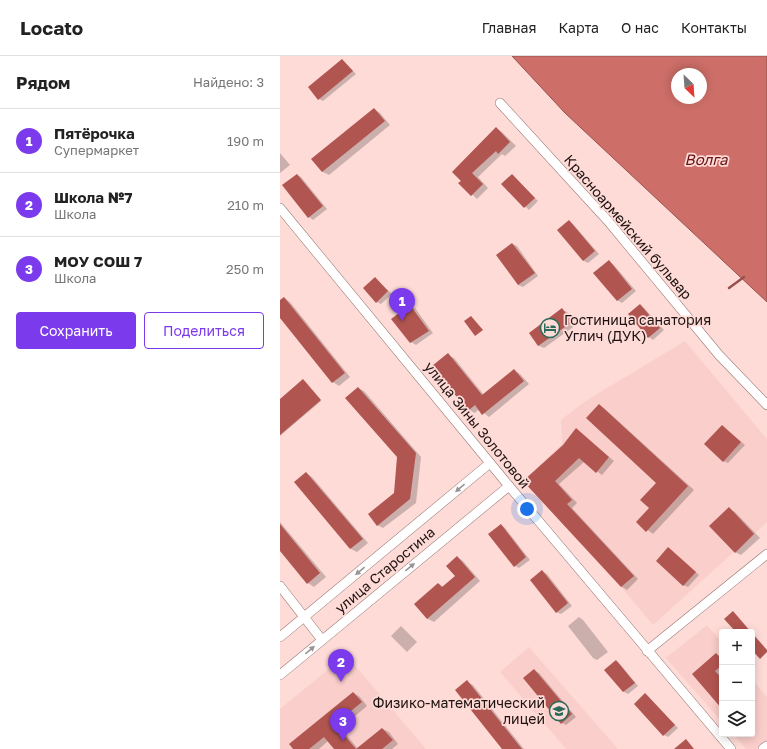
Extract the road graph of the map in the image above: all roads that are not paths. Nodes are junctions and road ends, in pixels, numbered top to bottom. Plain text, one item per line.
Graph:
1 (500, 103) dead end
2 (280, 208) edge
3 (767, 406) edge
4 (490, 463) junction
5 (509, 486) junction
6 (767, 554) edge
7 (280, 586) edge
8 (304, 617) junction
9 (280, 638) edge
10 (322, 640) junction
11 (647, 651) junction
12 (280, 675) edge
13 (767, 747) edge
14 (731, 749) edge
15 (764, 749) edge

1 - 3 street, Красноармейский бульвар
2 - 4 street, улица Зины Золотовой
4 - 5 street, улица Зины Золотовой
4 -> 8 street, улица Старостина
10 -> 5 street, улица Старостина
5 - 11 street, улица Зины Золотовой
6 - 11 street
7 - 8 street
8 - 9 street, улица Старостина
8 - 10 street
12 -> 10 street, улица Старостина
11 - 14 street, улица Зины Золотовой
13 - 15 street

